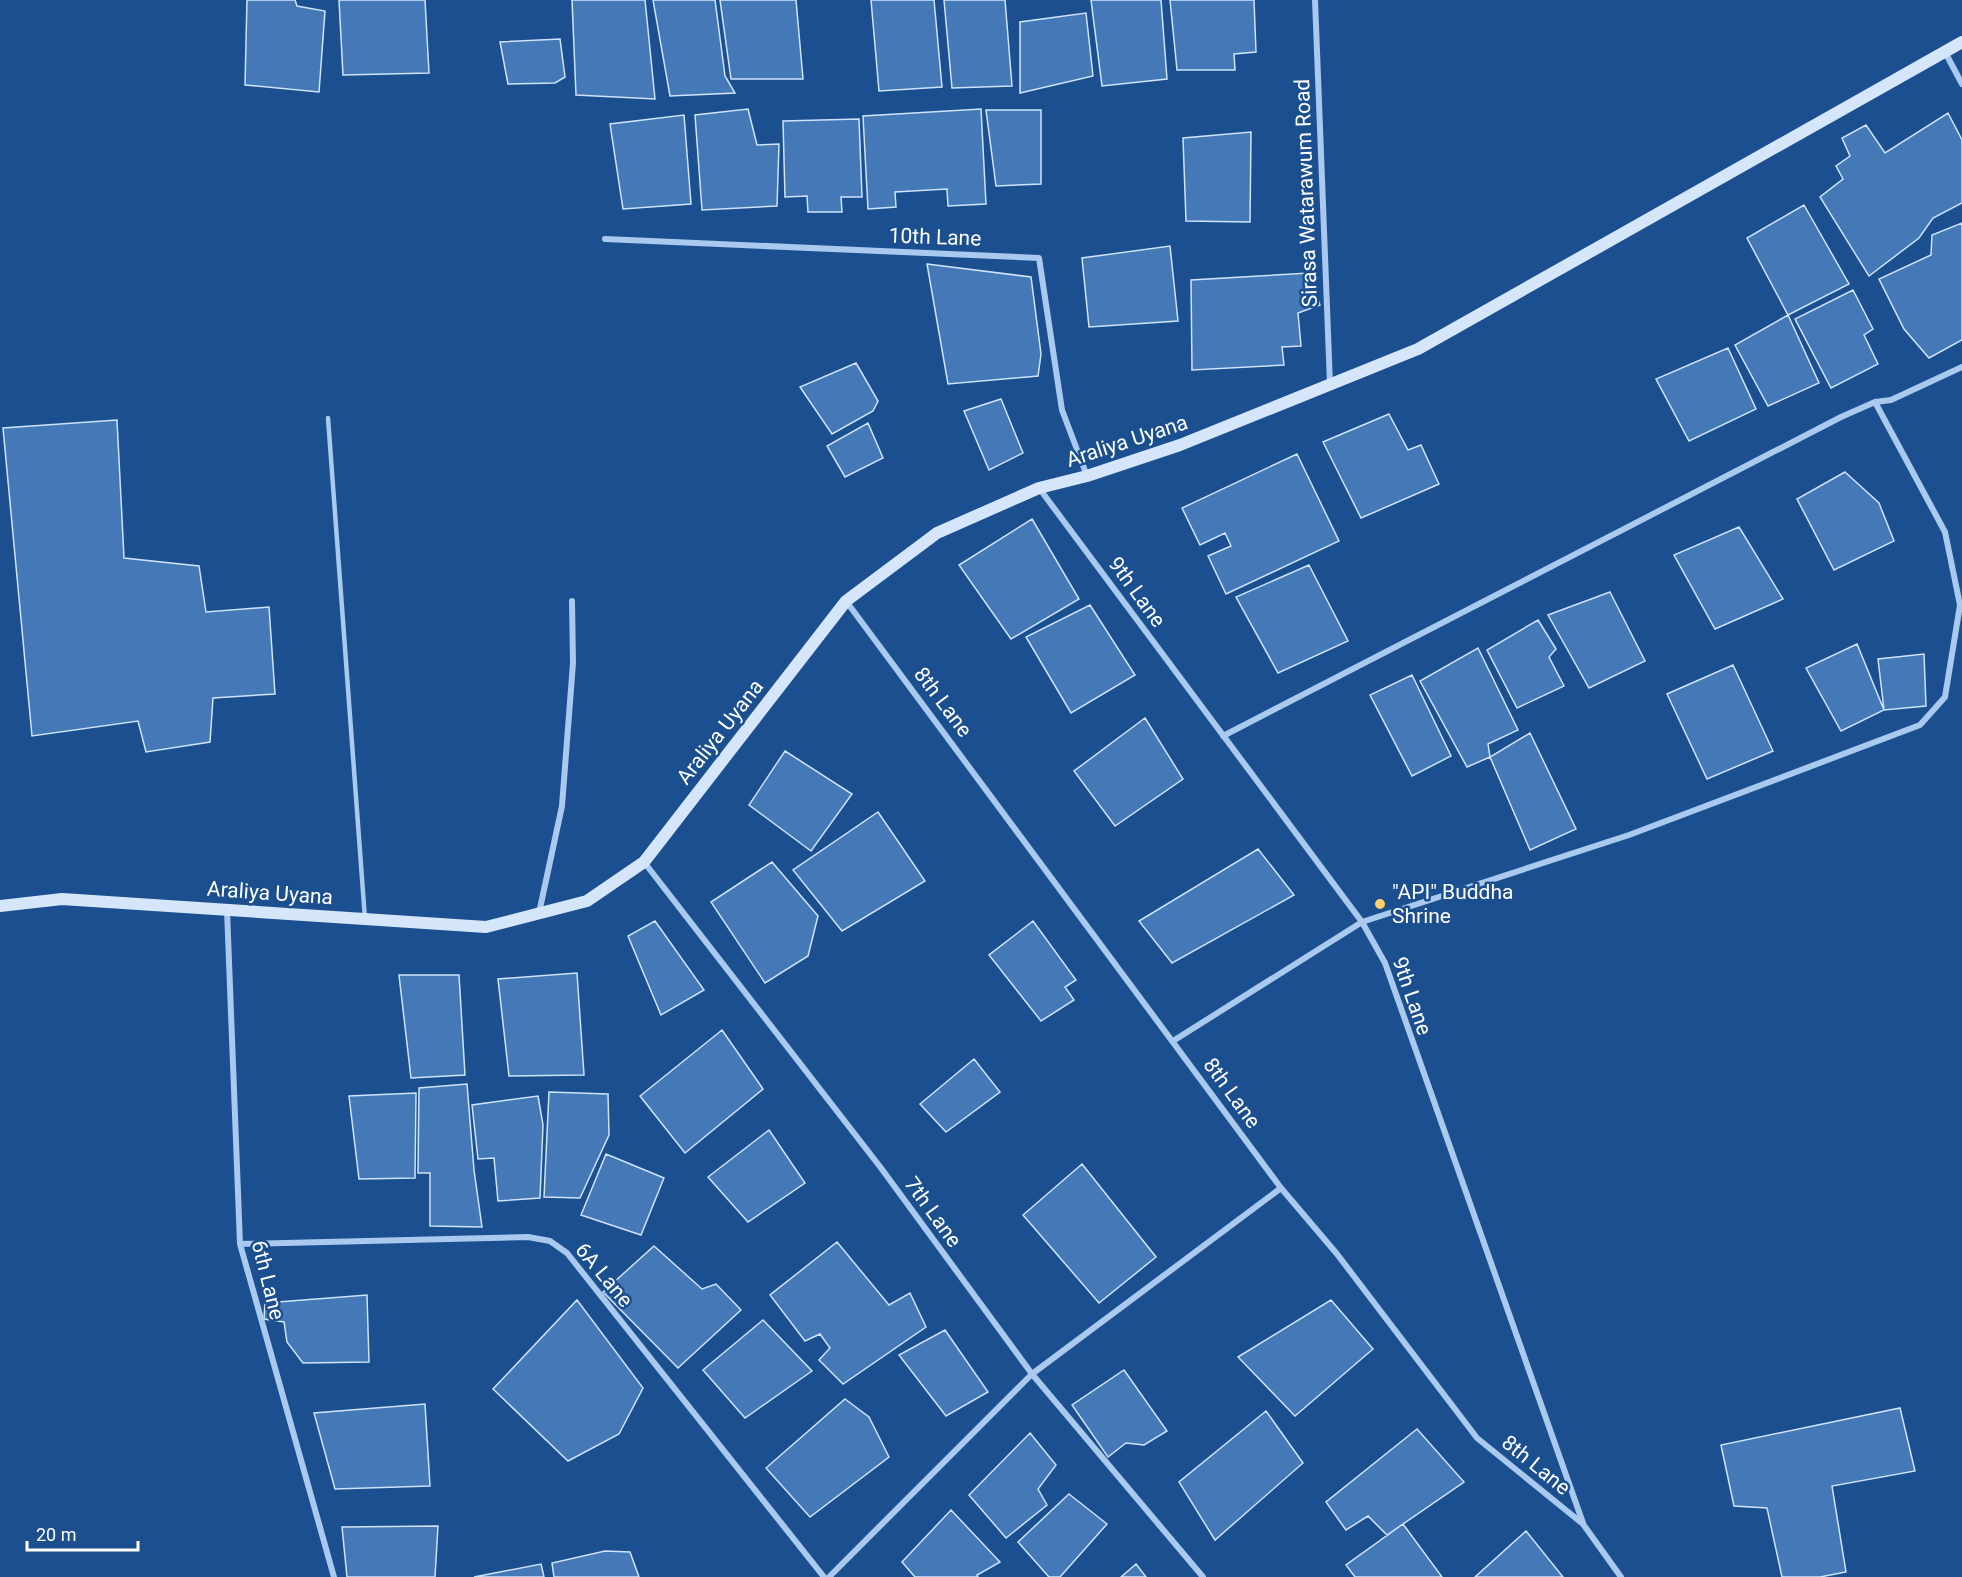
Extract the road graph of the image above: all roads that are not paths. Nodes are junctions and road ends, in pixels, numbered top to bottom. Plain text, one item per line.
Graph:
1 (1315, 0) edge
2 (1962, 42) edge
3 (1945, 52) junction
4 (1962, 84) edge
5 (605, 239) dead end
6 (1962, 367) edge
7 (1330, 385) junction
8 (1875, 402) junction
9 (328, 418) dead end
10 (1087, 476) junction
11 (1039, 488) junction
12 (572, 601) dead end
13 (846, 601) junction
14 (1223, 736) junction
15 (644, 862) junction
16 (0, 906) edge
17 (227, 909) junction
18 (539, 915) junction
19 (365, 919) junction
20 (1362, 922) junction
21 (1173, 1041) junction
22 (1281, 1188) junction
23 (240, 1244) junction
24 (1032, 1374) junction
25 (1583, 1524) junction
26 (334, 1577) edge
27 (824, 1577) edge
28 (829, 1577) edge
29 (1203, 1577) edge
30 (1621, 1577) edge

1 - 7 street, Sirasa Watarawum Road
2 - 3 street, Araliya Uyana
3 - 4 street
3 - 7 street, Araliya Uyana
5 - 10 street, 10th Lane
6 - 8 street
7 - 10 street, Araliya Uyana
8 - 14 street
8 - 20 street
9 - 19 lane
10 - 11 street, Araliya Uyana
11 - 13 street, Araliya Uyana
11 - 14 street, 9th Lane
12 - 18 street
13 - 15 street, Araliya Uyana
13 - 21 street, 8th Lane
14 - 20 street, 9th Lane
15 - 18 street, Araliya Uyana
15 - 24 street, 7th Lane
16 - 17 street, Araliya Uyana
17 - 19 street, Araliya Uyana
17 - 23 street, 6th Lane
18 - 19 street, Araliya Uyana
20 - 21 street
20 - 25 street, 9th Lane
21 - 22 street, 8th Lane
22 - 24 street
22 - 25 street, 8th Lane
23 - 26 street, 6th Lane
23 - 27 street, 6A Lane
24 - 28 street
24 - 29 street, 7th Lane
25 - 30 street, 8th Lane

